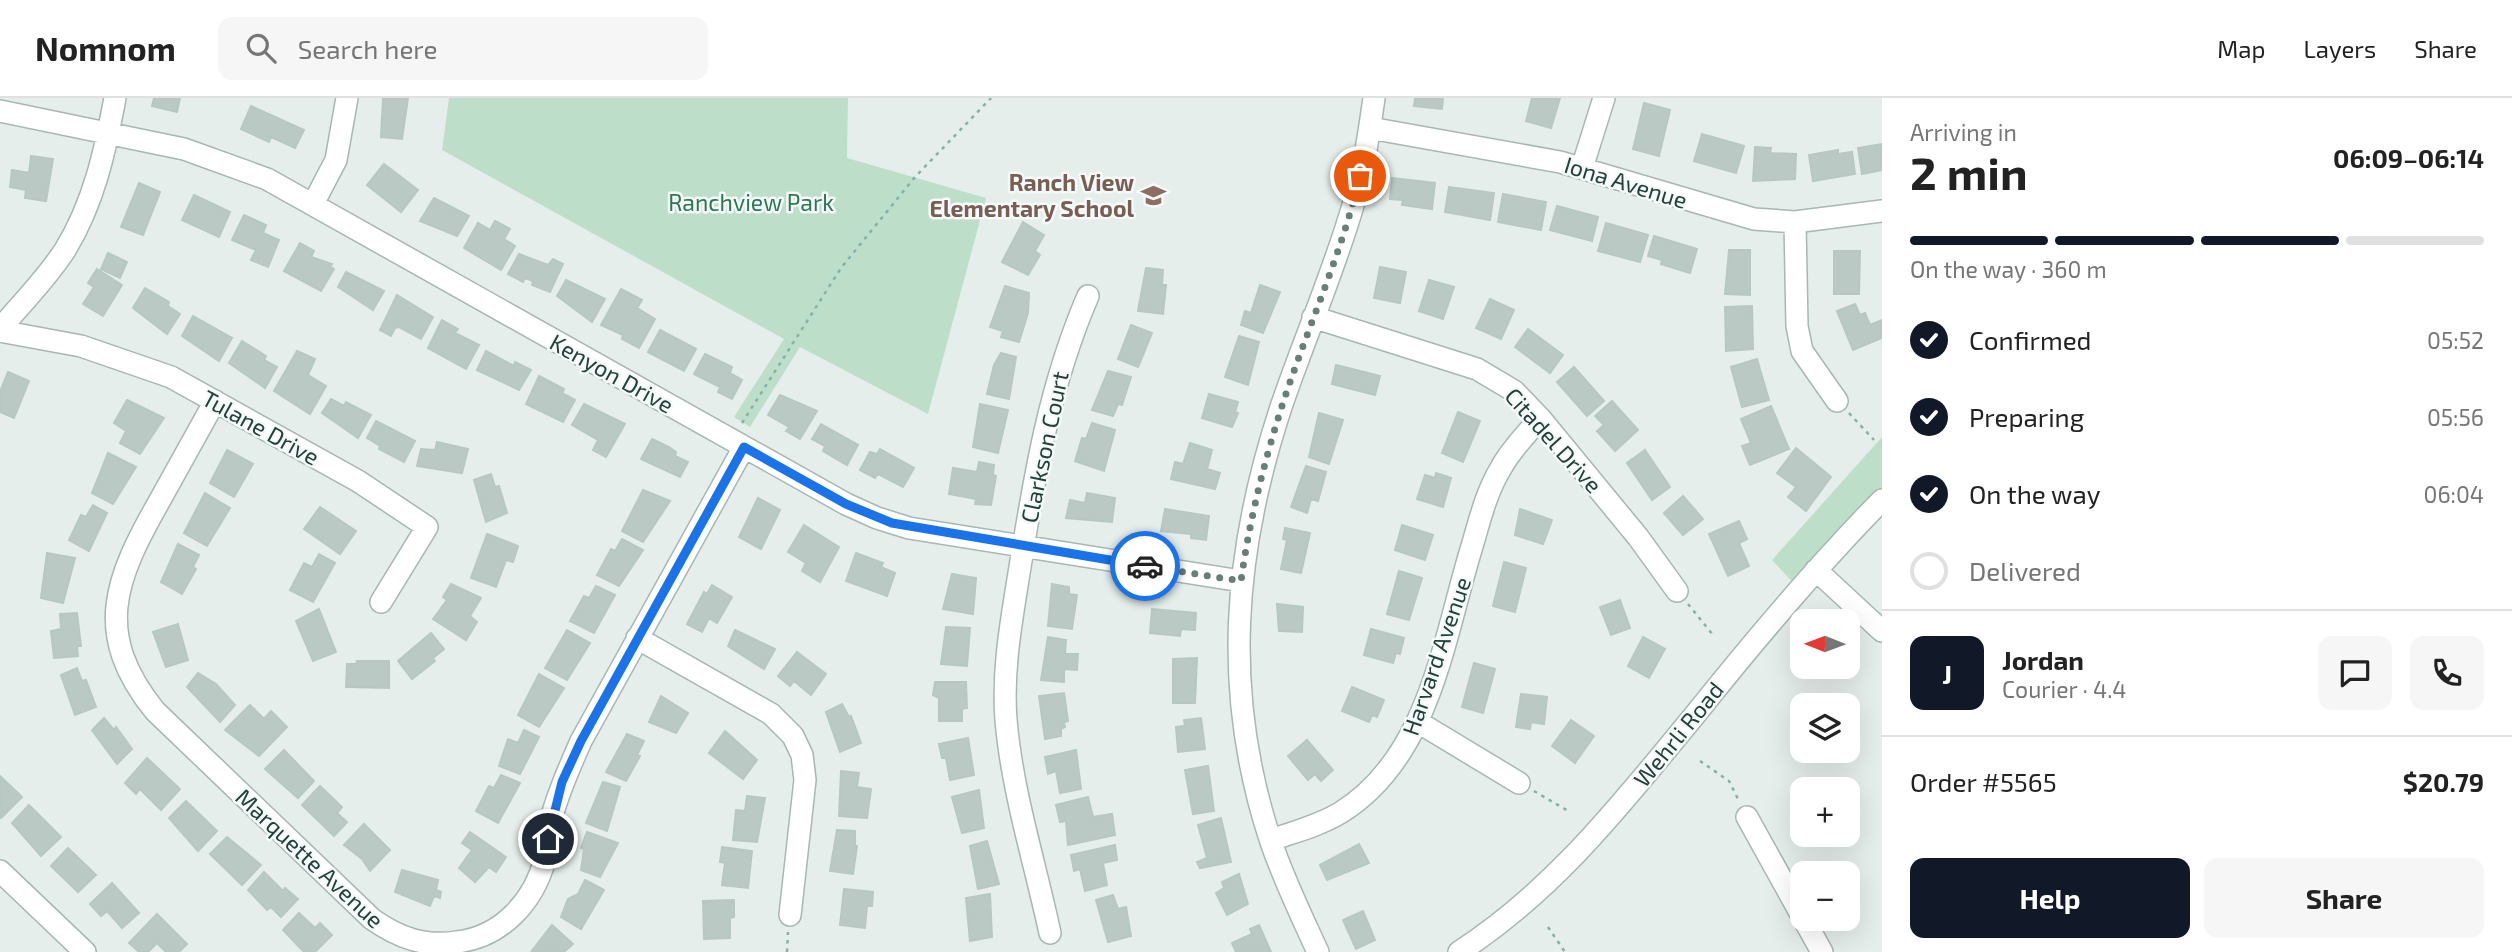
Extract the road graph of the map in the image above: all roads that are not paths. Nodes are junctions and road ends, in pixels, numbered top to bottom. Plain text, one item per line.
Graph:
1 (115, 98) edge
2 (347, 98) edge
3 (1374, 98) edge
4 (1604, 98) edge
5 (0, 111) edge
6 (1370, 128) junction
7 (108, 133) junction
8 (1582, 167) junction
9 (313, 204) junction
10 (1882, 211) edge
11 (1795, 222) junction
12 (1088, 296) dead end
13 (1313, 317) junction
14 (0, 330) edge
15 (215, 401) junction
16 (1837, 401) road end
17 (1540, 418) junction
18 (744, 447) junction
19 (1882, 500) edge
20 (1024, 547) junction
21 (1816, 570) junction
22 (1241, 581) junction
23 (1677, 591) road end
24 (381, 602) dead end
25 (1882, 631) edge
26 (637, 638) junction
27 (1418, 722) junction
28 (1519, 783) road end
29 (1747, 817) road end
30 (1271, 840) junction
31 (0, 871) edge
32 (790, 915) dead end
33 (1049, 933) dead end
34 (85, 952) edge
35 (1318, 952) edge
36 (1459, 952) edge
37 (1822, 952) edge

1 - 7 street
2 - 9 street
3 - 6 street
4 - 8 street
5 - 7 street, Kenyon Drive
6 - 8 street, Iona Avenue
6 - 13 street
7 - 9 street, Kenyon Drive
7 - 14 street
8 - 11 street, Iona Avenue
9 - 18 street, Kenyon Drive
10 - 11 street, Iona Avenue
11 - 16 street
12 - 20 street, Clarkson Court
13 - 17 street, Citadel Drive
13 - 22 street
14 - 15 street, Tulane Drive
15 - 24 street, Tulane Drive
15 - 26 street, Marquette Avenue
17 - 23 street, Citadel Drive
17 - 27 street, Harvard Avenue
18 - 20 street, Kenyon Drive
18 - 26 street, Marquette Avenue
19 - 21 street, Wehrli Road
20 - 22 street, Kenyon Drive
20 - 33 street, Clarkson Court
21 - 25 street
21 - 36 street, Wehrli Road
22 - 30 street
26 - 32 street
27 - 28 street
27 - 30 street, Harvard Avenue
29 - 37 street
30 - 35 street
31 - 34 street

